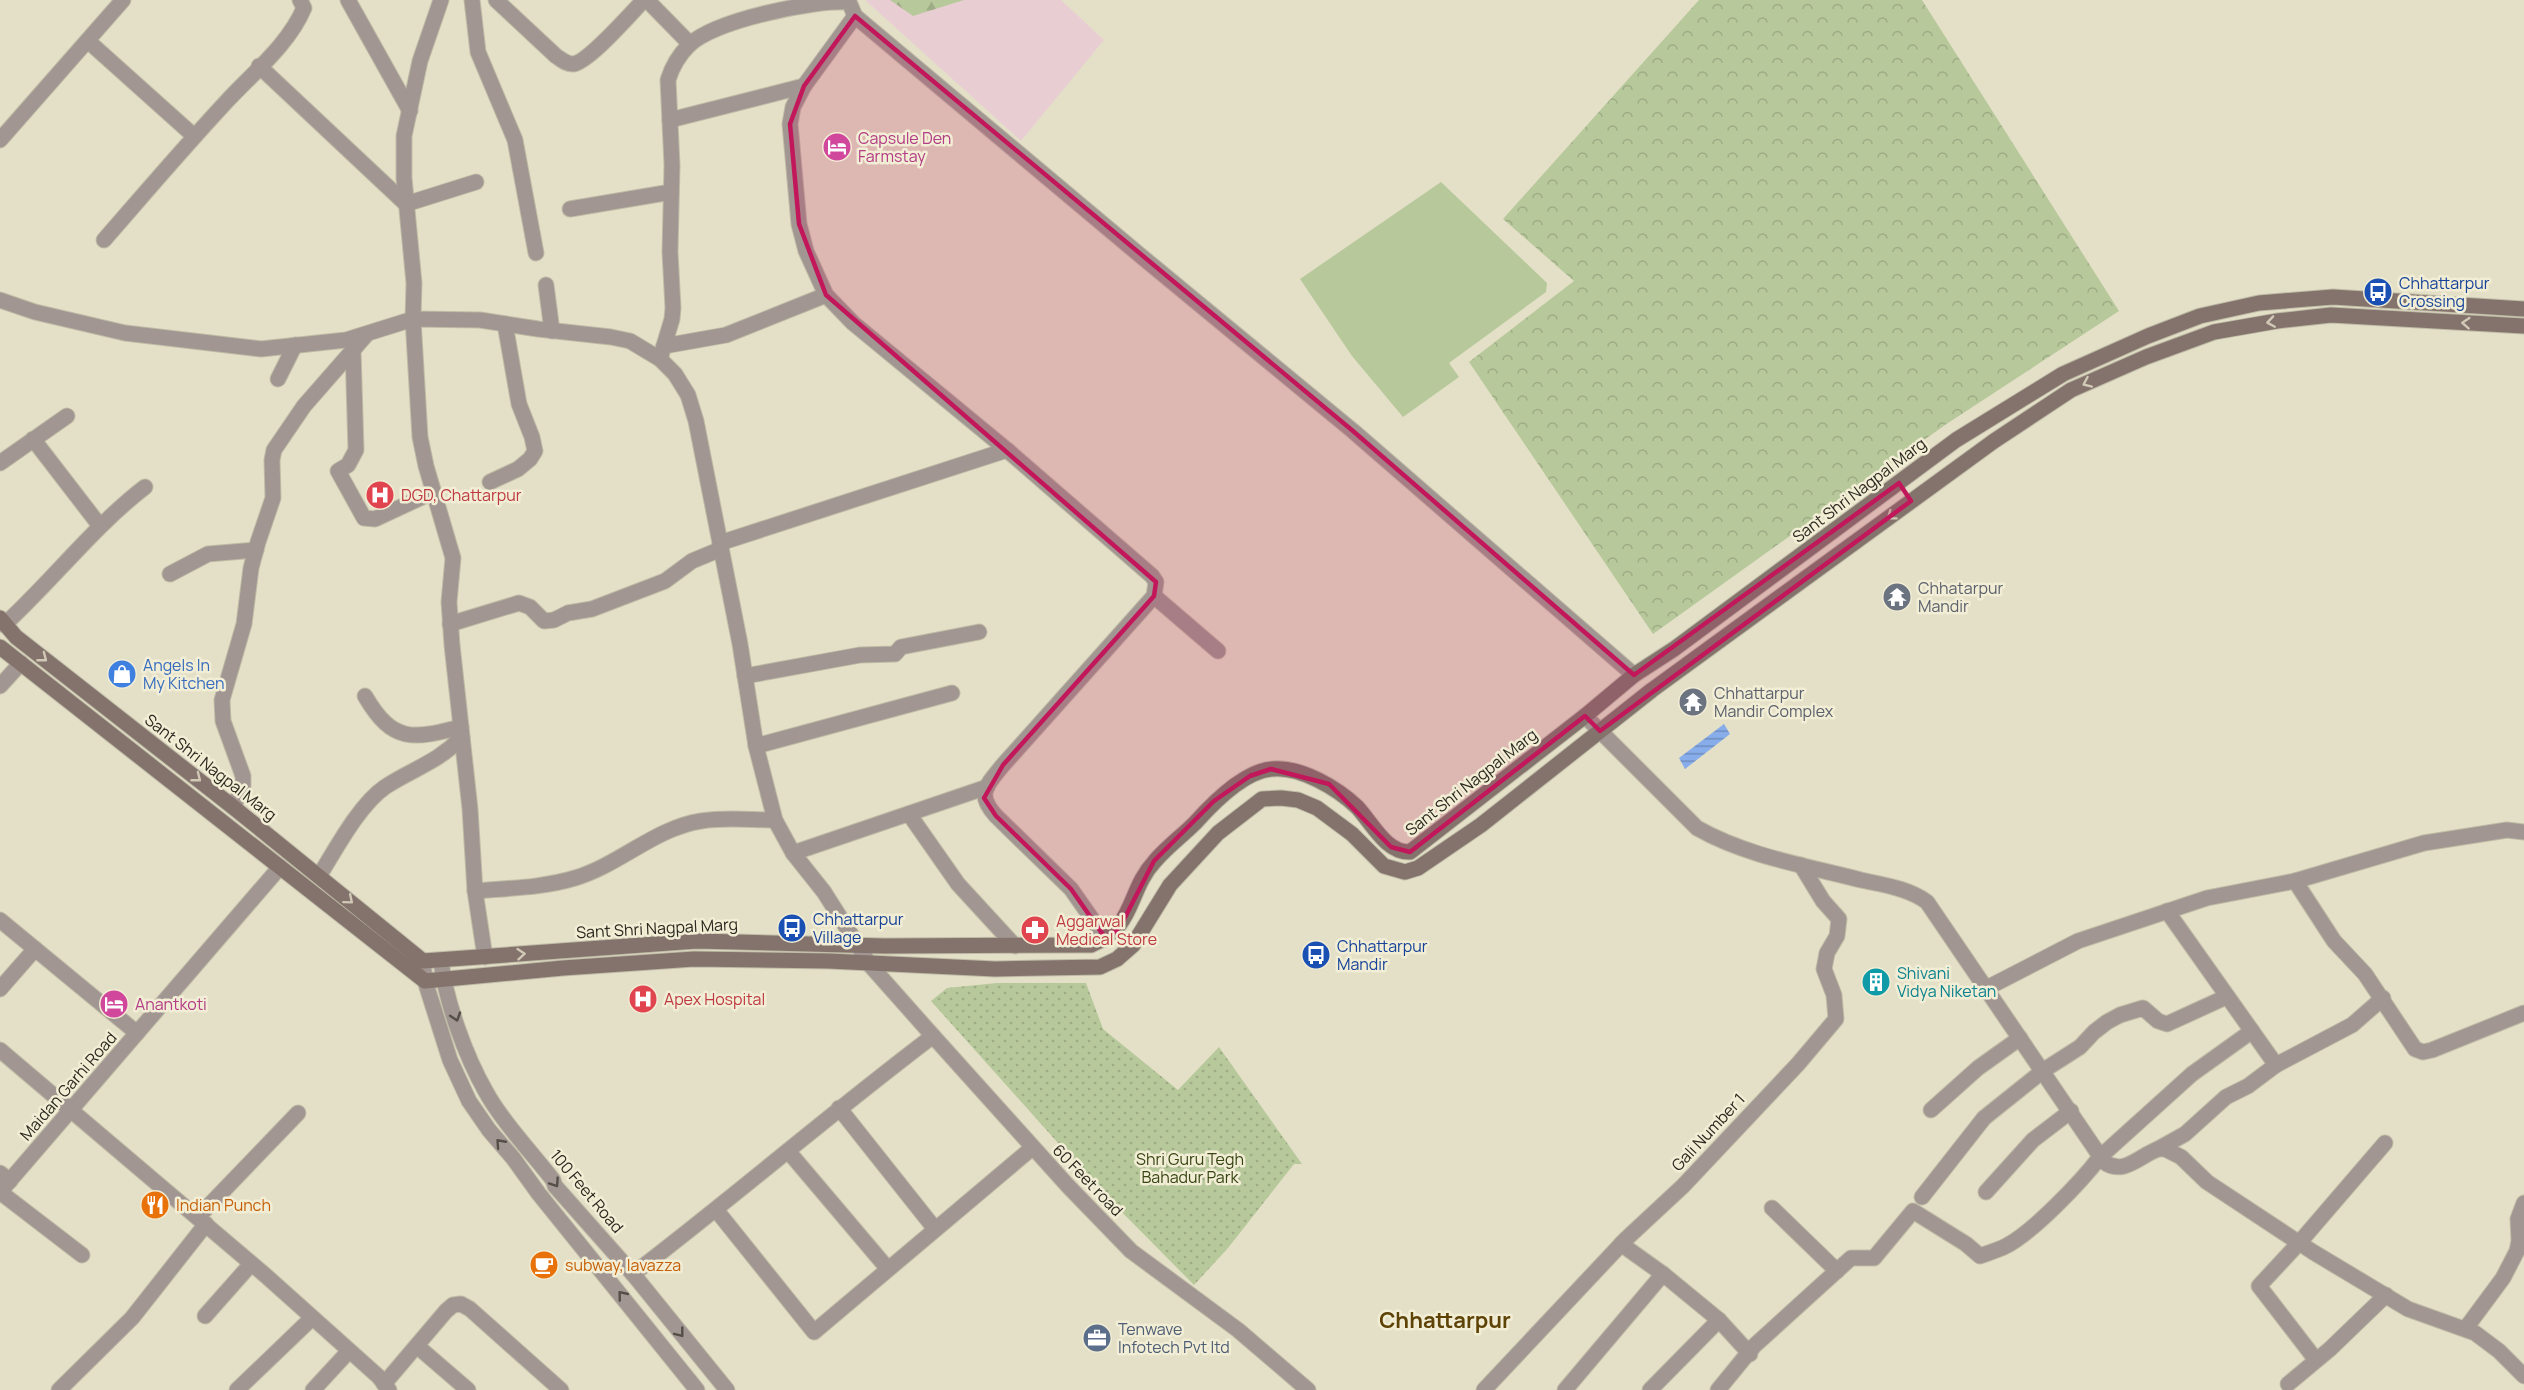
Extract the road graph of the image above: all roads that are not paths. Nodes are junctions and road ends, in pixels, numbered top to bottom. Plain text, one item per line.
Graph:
1 (123, 0) edge
2 (300, 0) edge
3 (348, 0) edge
4 (441, 0) edge
5 (472, 0) edge
6 (496, 0) edge
7 (646, 0) edge
8 (851, 6) edge
9 (88, 41) junction
10 (690, 44) junction
11 (259, 66) junction
12 (804, 86) junction
13 (410, 111) junction
14 (670, 120) junction
15 (194, 136) junction
16 (0, 140) edge
17 (476, 182) dead end
18 (671, 192) junction
19 (406, 204) junction
20 (570, 209) dead end
21 (104, 240) dead end
22 (536, 254) dead end
23 (546, 285) dead end
24 (826, 295) junction
25 (0, 300) edge
26 (2524, 309) edge
27 (413, 319) junction
28 (505, 324) junction
29 (2524, 326) edge
30 (371, 331) junction
31 (552, 331) junction
32 (295, 345) junction
33 (353, 350) junction
34 (662, 352) junction
35 (278, 379) dead end
36 (67, 416) dead end
37 (33, 439) junction
38 (1007, 450) junction
39 (0, 463) edge
40 (490, 482) dead end
41 (1899, 483) junction
42 (145, 487) dead end
43 (433, 492) junction
44 (1911, 501) junction
45 (100, 526) junction
46 (720, 546) junction
47 (256, 550) junction
48 (170, 574) dead end
49 (1154, 596) junction
50 (2, 622) edge
51 (450, 624) junction
52 (979, 632) dead end
53 (0, 647) edge
54 (1218, 651) dead end
55 (21, 663) junction
56 (1634, 675) junction
57 (745, 676) junction
58 (0, 686) edge
59 (952, 693) dead end
60 (365, 696) dead end
61 (1585, 716) junction
62 (1600, 731) junction
63 (462, 732) junction
64 (756, 746) junction
65 (987, 787) junction
66 (233, 807) junction
67 (909, 814) junction
68 (775, 820) junction
69 (2524, 832) edge
70 (793, 853) junction
71 (1801, 865) junction
72 (280, 867) junction
73 (319, 876) junction
74 (2295, 881) junction
75 (475, 891) junction
76 (2167, 911) junction
77 (0, 920) edge
78 (1106, 939) junction
79 (857, 944) junction
80 (1015, 946) junction
81 (35, 949) junction
82 (486, 957) junction
83 (423, 961) junction
84 (441, 961) junction
85 (870, 965) junction
86 (443, 979) junction
87 (425, 981) junction
88 (0, 989) edge
89 (1985, 989) junction
90 (2226, 997) junction
91 (2383, 998) junction
92 (2524, 1013) edge
93 (2252, 1031) junction
94 (138, 1033) junction
95 (933, 1036) junction
96 (2020, 1038) junction
97 (0, 1050) edge
98 (2276, 1065) junction
99 (2044, 1070) junction
100 (839, 1108) junction
101 (71, 1109) junction
102 (1931, 1110) dead end
103 (2071, 1111) junction
104 (298, 1113) dead end
105 (2385, 1143) dead end
106 (1032, 1148) junction
107 (2158, 1149) junction
108 (788, 1151) junction
109 (2100, 1157) junction
110 (3, 1185) edge
111 (1986, 1192) dead end
112 (1922, 1197) dead end
113 (2524, 1203) edge
114 (1772, 1208) dead end
115 (717, 1211) junction
116 (202, 1221) junction
117 (935, 1229) junction
118 (2299, 1243) junction
119 (1621, 1244) junction
120 (82, 1255) dead end
121 (251, 1264) junction
122 (888, 1269) junction
123 (1837, 1271) junction
124 (633, 1274) junction
125 (1664, 1274) junction
126 (2386, 1295) junction
127 (205, 1317) dead end
128 (312, 1318) junction
129 (1719, 1320) junction
130 (2466, 1328) junction
131 (417, 1346) junction
132 (349, 1351) junction
133 (1750, 1354) junction
134 (2316, 1360) junction
135 (2524, 1376) edge
136 (2288, 1384) dead end
137 (386, 1387) edge
138 (59, 1390) edge
139 (237, 1390) edge
140 (313, 1390) edge
141 (468, 1390) edge
142 (561, 1390) edge
143 (697, 1390) edge
144 (727, 1390) edge
145 (1308, 1390) edge
146 (1484, 1390) edge
147 (1565, 1390) edge
148 (1650, 1390) edge
149 (1718, 1390) edge

1 - 9 street
2 - 11 street
3 - 13 street
4 - 13 street
5 - 22 street
6 - 7 street
7 - 10 street
8 - 10 street
8 - 12 street
8 - 56 street
9 - 15 street
9 - 16 street
10 - 14 street
11 - 15 street
11 - 19 street
12 - 14 street
12 - 24 street
13 - 19 street
14 - 18 street
15 - 21 street
17 - 19 street
18 - 20 street
18 - 34 street
19 - 27 street
23 - 31 street
24 - 34 street
24 - 38 street
25 - 32 street, 60 Feet road
26 - 41 main road, Sant Shri Nagpal Marg
27 - 28 street, 60 Feet road
27 - 30 street, 60 Feet road
27 - 43 street
28 - 31 street, 60 Feet road
28 - 40 street
29 -> 44 main road, Sant Shri Nagpal Marg
30 - 32 street, 60 Feet road
30 - 33 street
31 - 34 street, 60 Feet road
32 - 35 street
33 - 43 street
33 - 47 street
34 - 46 street, 60 Feet road
36 - 37 street
37 - 39 street
37 - 45 street
38 - 46 street
38 - 49 street
41 - 44 main road
41 - 56 main road, Sant Shri Nagpal Marg
42 - 45 street
43 - 51 street
44 -> 62 main road, Sant Shri Nagpal Marg
45 - 50 street
46 - 51 street
46 - 57 street, 60 Feet road
47 - 48 street
47 - 66 street
49 - 54 street
49 - 65 street
50 -> 66 main road, Sant Shri Nagpal Marg
51 - 63 street
52 - 57 street
53 - 55 main road
55 - 58 street
55 - 72 main road
56 - 61 main road, Sant Shri Nagpal Marg
57 - 64 street, 60 Feet road
59 - 64 street
60 - 63 street
61 - 62 street
61 - 78 main road, Sant Shri Nagpal Marg
62 - 71 street
62 - 85 main road, Sant Shri Nagpal Marg
63 - 73 street
63 - 75 street
64 - 68 street, 60 Feet road
65 - 67 street
65 - 78 street
66 - 73 main road, Sant Shri Nagpal Marg
67 - 70 street
67 - 80 street
68 - 70 street, 60 Feet road
68 - 75 street
69 - 74 street
70 - 79 street, 60 Feet road
71 - 89 street
71 - 119 street, Gali Number 1
72 - 87 main road
72 - 94 street, Maidan Garhi Road
73 -> 83 main road, Sant Shri Nagpal Marg
74 - 76 street
74 - 91 street
75 - 82 street
76 - 89 street
76 - 90 street
77 - 81 street
78 - 80 main road, Sant Shri Nagpal Marg
79 - 80 main road, Sant Shri Nagpal Marg
82 -> 79 main road, Sant Shri Nagpal Marg
79 - 85 street, 60 Feet road
81 - 88 street
81 - 94 street
82 - 84 main road, Sant Shri Nagpal Marg
83 - 84 main road, Sant Shri Nagpal Marg
83 - 87 street
84 - 86 street, 100 Feet Road
85 - 86 main road, Sant Shri Nagpal Marg
85 - 95 street, 60 Feet road
86 - 87 main road, Sant Shri Nagpal Marg
86 -> 124 street, 100 Feet Road
143 -> 87 street
89 - 96 street
90 - 93 street
90 - 99 street
91 - 92 street
91 - 98 street
93 - 98 street
93 - 109 street
94 - 101 street, Maidan Garhi Road
95 - 100 street
95 - 106 street, 60 Feet road
96 - 99 street
96 - 102 street
97 - 101 street
98 - 107 street
99 - 103 street
99 - 112 street
100 - 108 street
100 - 117 street
101 - 110 street, Maidan Garhi Road
101 - 116 street
103 - 109 street
103 - 111 street
104 - 116 street
105 - 118 street
106 - 117 street
106 - 145 street, 60 Feet road
107 - 109 street
107 - 118 street
108 - 115 street
108 - 122 street
109 - 123 street
110 - 120 street
113 - 130 street
114 - 123 street
115 - 122 street
115 - 124 street
116 - 121 street
116 - 138 street
117 - 122 street
118 - 126 street
118 - 134 street
119 - 125 street
119 - 146 street, Gali Number 1
121 - 127 street
121 - 128 street
123 - 133 street
124 -> 144 street, 100 Feet Road
125 - 129 street
125 - 147 street
126 - 130 street
126 - 134 street
128 - 132 street
128 - 139 street
129 - 133 street
129 - 148 street
130 - 135 street
131 - 137 street
131 - 141 street
131 - 142 street
132 - 137 street
132 - 140 street
133 - 149 street
134 - 136 street

